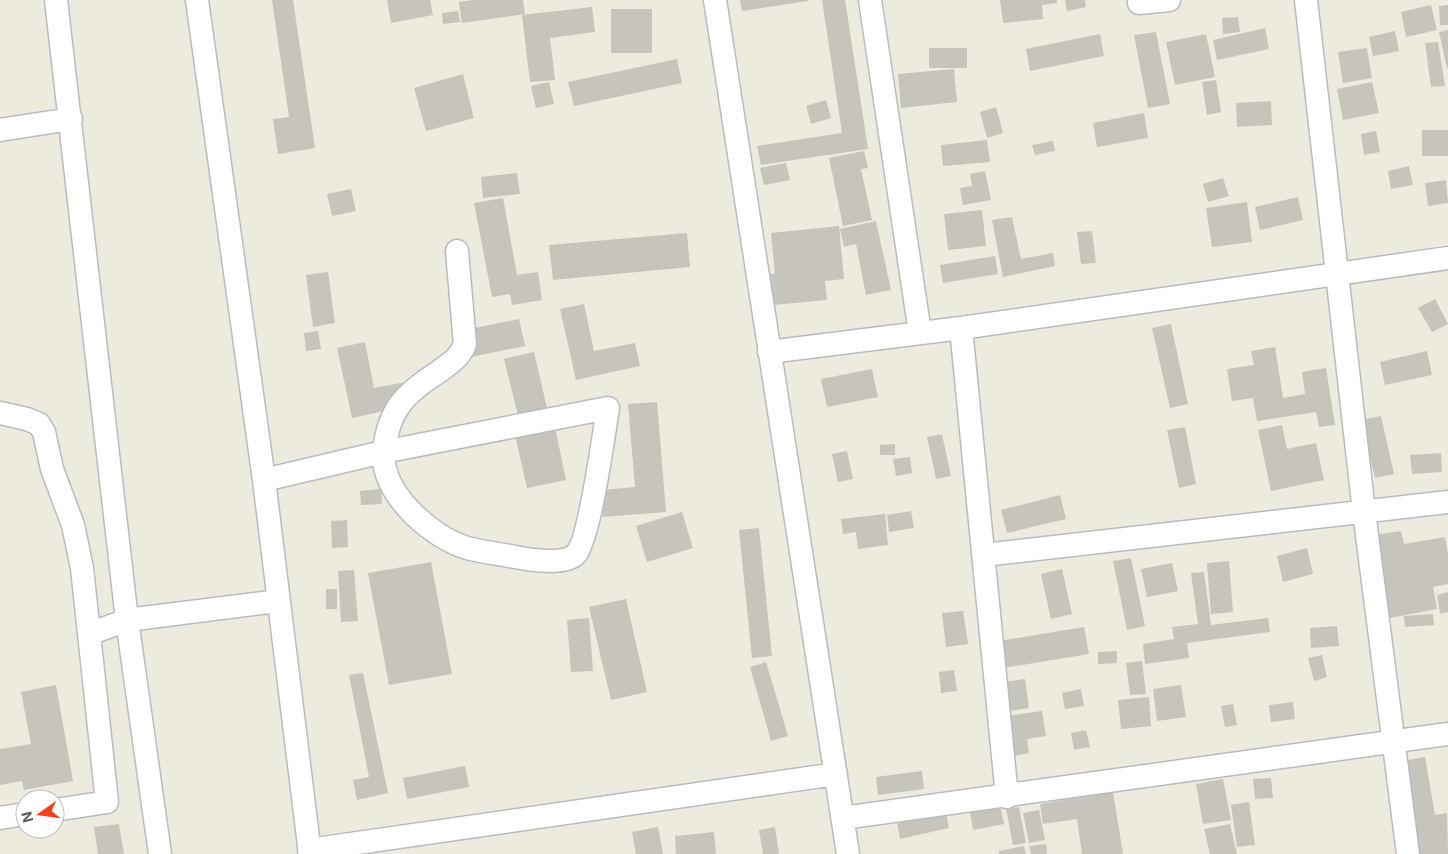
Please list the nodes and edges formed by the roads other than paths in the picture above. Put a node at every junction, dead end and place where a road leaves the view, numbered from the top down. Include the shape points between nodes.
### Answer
1 (56, 0) edge
2 (197, 0) edge
3 (715, 0) edge
4 (870, 0) edge
5 (1169, 0) edge
6 (1306, 0) edge
7 (1138, 3) dead end
8 (71, 120) junction
9 (0, 130) edge
10 (457, 251) dead end
11 (1448, 258) edge
12 (1337, 273) junction
13 (960, 328) junction
14 (920, 332) junction
15 (769, 352) junction
16 (0, 413) edge
17 (384, 452) junction
18 (264, 480) junction
19 (1448, 502) edge
20 (1364, 512) junction
21 (984, 554) junction
22 (278, 601) junction
23 (127, 620) junction
24 (89, 634) junction
25 (1448, 734) edge
26 (1394, 740) junction
27 (836, 774) junction
28 (1007, 797) junction
29 (65, 808) edge
30 (15, 816) edge
31 (0, 818) edge
32 (843, 818) junction
33 (309, 852) edge
34 (160, 854) edge
35 (848, 854) edge
36 (1408, 854) edge

1 - 8 street
2 - 18 street
3 - 15 street
4 - 14 street
5 - 7 street
6 - 12 street
8 - 9 street
8 - 23 street
10 - 17 street via 465,334 462,353 400,403 390,419
11 - 12 street
12 - 13 street
12 - 20 street
13 - 14 street
13 - 21 street
14 - 15 street
15 - 27 street
16 - 24 street via 39,424 44,432 52,469 73,525 82,568
17 - 17 street via 386,471 394,492 429,527 466,547 530,560 564,559 574,556 580,547 589,516 608,408
17 - 18 street
18 - 22 street
19 - 20 street
20 - 21 street
20 - 26 street
21 - 28 street
22 - 23 street
22 - 33 street
23 - 24 street
23 - 34 street
24 - 29 street via 107,802
25 - 26 street
26 - 28 street
26 - 36 street
27 - 32 street
27 - 33 street
28 - 32 street
30 - 31 street
32 - 35 street

